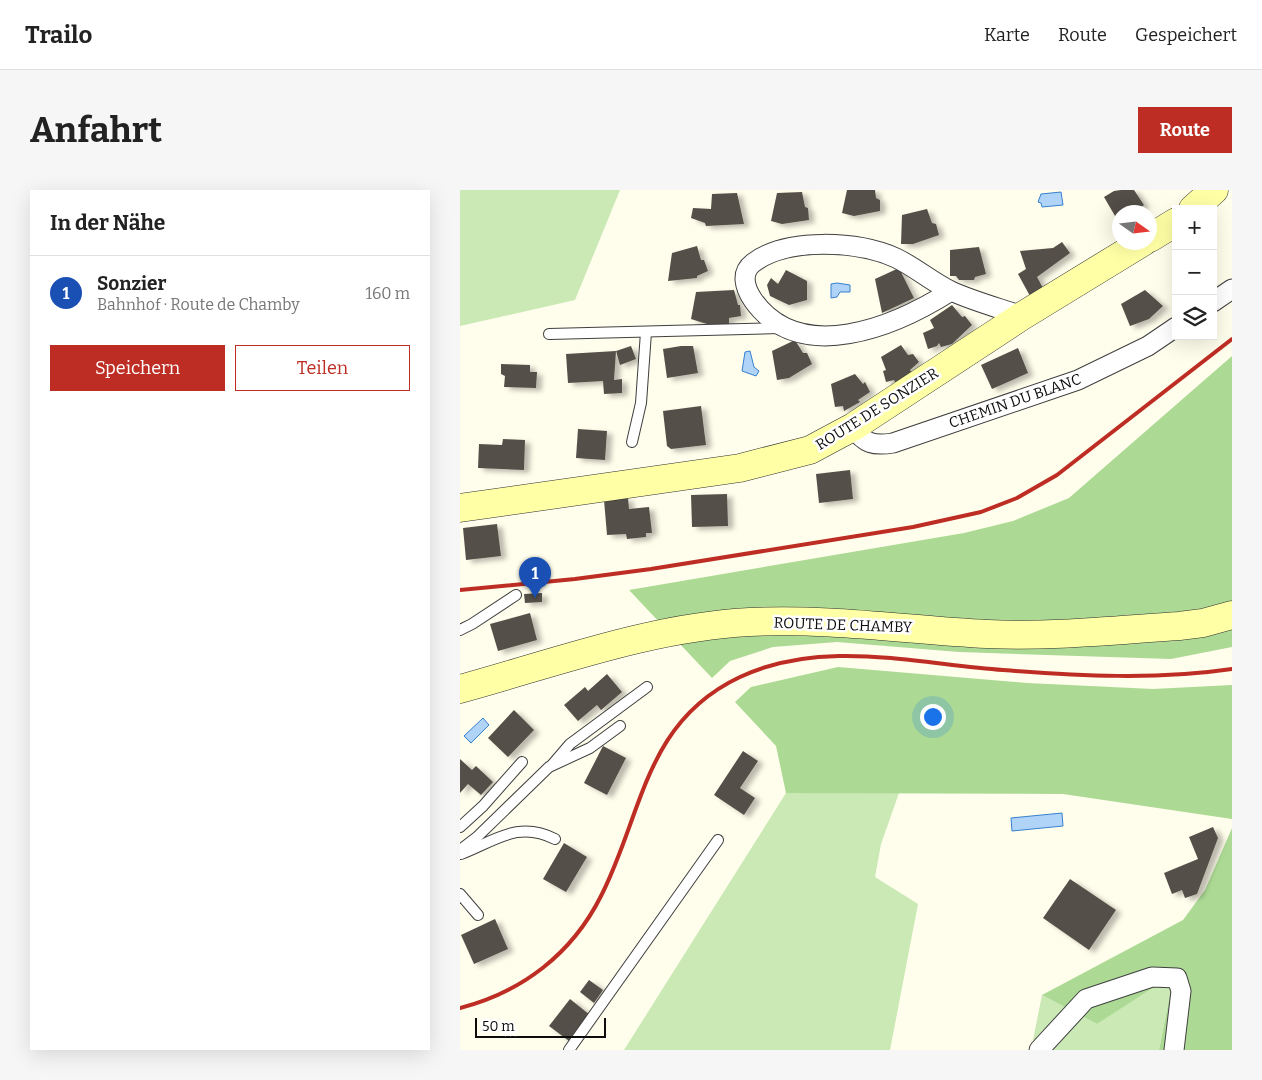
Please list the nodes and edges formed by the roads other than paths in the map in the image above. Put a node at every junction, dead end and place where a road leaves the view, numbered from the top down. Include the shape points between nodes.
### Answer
1 (1214, 190) edge
2 (1197, 205) edge
3 (1172, 224) edge
4 (1157, 234) edge
5 (1130, 250) edge
6 (1232, 289) edge
7 (951, 291) junction
8 (1217, 299) edge
9 (1022, 316) junction
10 (781, 328) junction
11 (1172, 330) edge
12 (646, 332) junction
13 (549, 334) dead end
14 (853, 427) junction
15 (632, 442) dead end
16 (460, 508) edge
17 (516, 595) dead end
18 (1232, 615) edge
19 (460, 630) edge
20 (647, 687) dead end
21 (460, 689) edge
22 (620, 726) dead end
23 (522, 762) dead end
24 (549, 768) junction
25 (460, 827) edge
26 (555, 839) dead end
27 (718, 840) dead end
28 (460, 850) edge
29 (460, 855) edge
30 (460, 894) edge
31 (478, 915) dead end
32 (569, 1050) edge
33 (1038, 1050) edge
34 (1174, 1050) edge

1 - 2 street
3 - 4 street
5 - 9 street, ROUTE DE SONZIER
6 - 8 street
7 - 9 street
7 - 10 street via 927,306 880,326 843,335 810,335
7 - 10 street via 896,258 858,247 816,244 774,252 747,269 746,286 758,306
9 - 14 street, ROUTE DE SONZIER
10 - 12 lane
11 - 14 street, CHEMIN DU BLANC via 1148,346 1078,380 893,443 874,446 863,440
12 - 13 lane
12 - 15 lane via 641,404
14 - 16 street, ROUTE DE SONZIER via 810,450 765,463
17 - 19 lane
18 - 21 street, ROUTE DE CHAMBY via 1187,625 1034,635 848,622 750,622 653,635
20 - 24 lane via 570,744
22 - 24 lane via 590,748
23 - 25 lane
24 - 28 lane
26 - 29 lane via 526,830 503,834
27 - 32 lane
30 - 31 lane
33 - 34 street via 1086,999 1152,977 1177,978 1181,991

